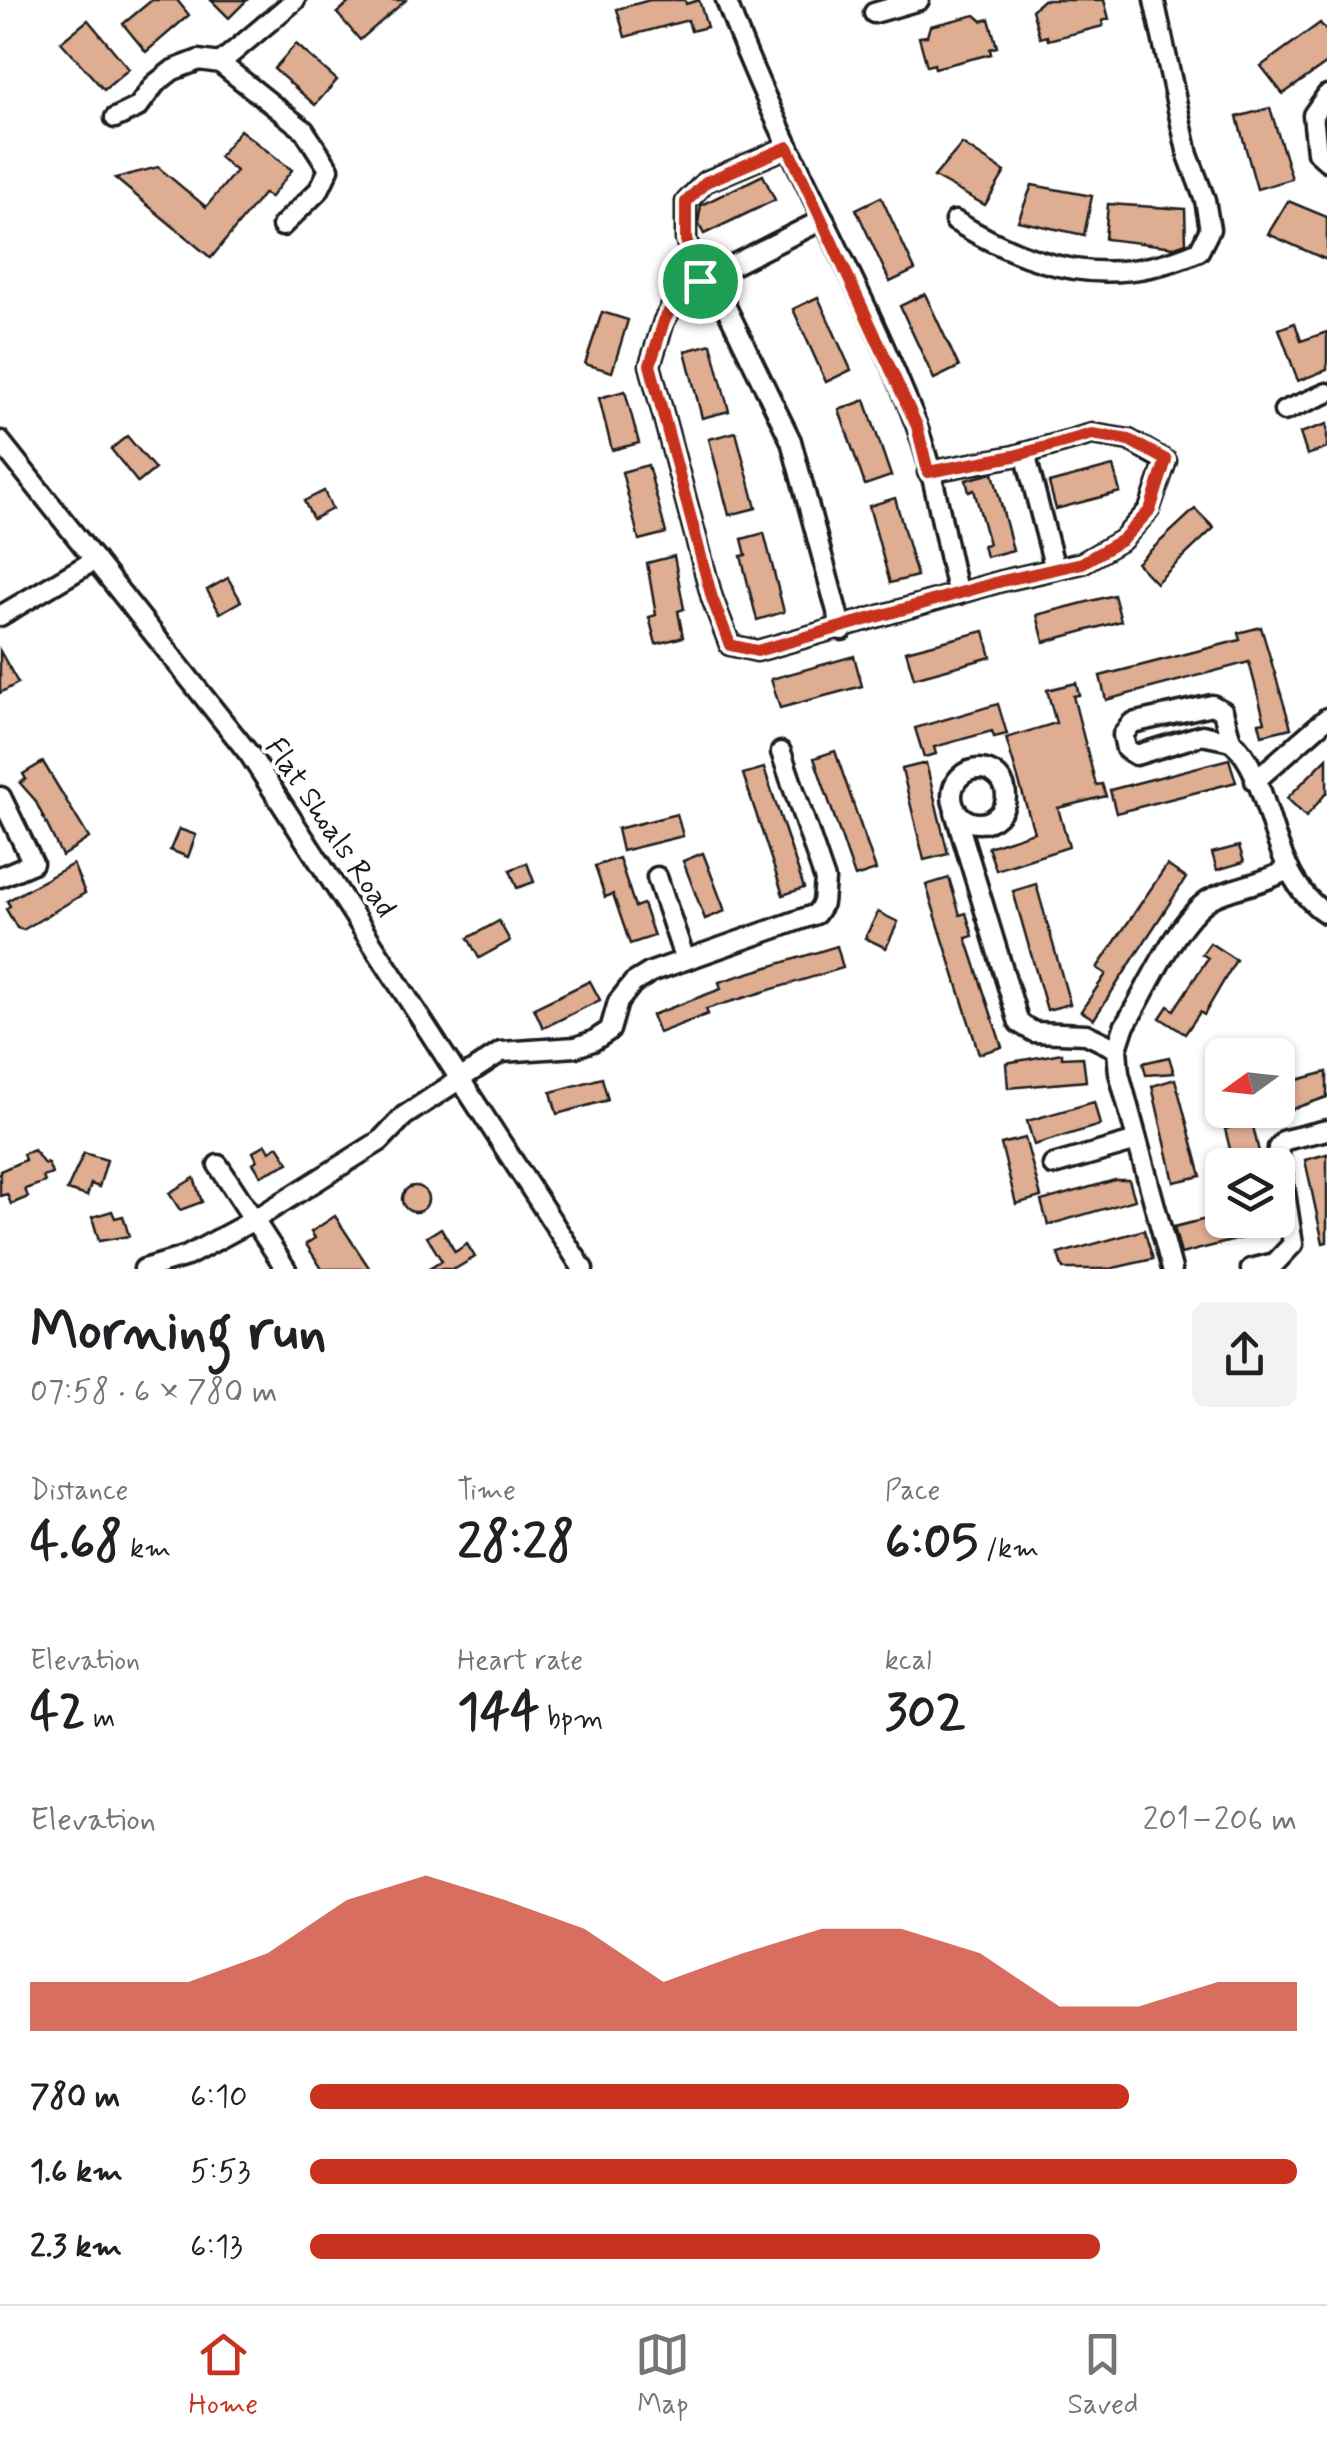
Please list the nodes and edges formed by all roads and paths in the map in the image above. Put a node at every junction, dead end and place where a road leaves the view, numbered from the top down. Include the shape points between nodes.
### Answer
1 (295, 0) edge
2 (726, 0) edge
3 (920, 0) edge
4 (1154, 0) edge
5 (874, 14) dead end
6 (220, 63) junction
7 (1327, 95) edge
8 (115, 118) dead end
9 (788, 147) junction
10 (1327, 161) edge
11 (824, 219) junction
12 (955, 221) dead end
13 (282, 226) dead end
14 (705, 278) junction
15 (1327, 394) edge
16 (1284, 411) dead end
17 (0, 441) edge
18 (1026, 453) junction
19 (928, 472) junction
20 (95, 560) junction
21 (1055, 569) junction
22 (958, 594) junction
23 (0, 618) edge
24 (842, 630) junction
25 (1327, 718) edge
26 (1231, 741) junction
27 (781, 752) dead end
28 (1255, 781) junction
29 (2, 798) edge
30 (955, 812) dead end
31 (1289, 869) junction
32 (0, 876) edge
33 (656, 877) dead end
34 (1327, 914) edge
35 (685, 960) junction
36 (1117, 1049) junction
37 (460, 1078) junction
38 (1327, 1130) edge
39 (1137, 1141) junction
40 (1053, 1164) dead end
41 (218, 1165) dead end
42 (254, 1220) junction
43 (144, 1269) edge
44 (286, 1269) edge
45 (583, 1269) edge
46 (1172, 1269) edge
47 (1251, 1269) edge

1 - 6 street
2 - 9 street
3 - 5 street
4 - 12 street via 1188,155 1205,200 1210,229 1199,251 1160,269 1061,269 996,246
6 - 8 street via 199,60 173,70 138,106
6 - 13 street via 304,130 328,169 318,190
7 - 10 street via 1313,116 1317,152
9 - 11 street
9 - 14 street via 706,182 686,202 686,240
11 - 14 street
11 - 19 street via 917,426
14 - 24 street via 791,441
14 - 24 street via 681,290 650,365 730,645 757,651
15 - 16 street
17 - 20 street, Flat Shoals Road
18 - 19 street
18 - 21 street
18 - 21 street via 1109,433 1166,460 1150,510 1122,540 1082,563
19 - 22 street
20 - 23 street
20 - 37 street, Flat Shoals Road via 250,755
21 - 22 street
22 - 24 street
25 - 28 street
26 - 26 street via 1202,735 1136,755 1126,749 1124,735 1132,724 1212,705 1223,711
26 - 28 street
27 - 35 street via 825,880 823,903 804,922
28 - 31 street
29 - 32 street via 33,863
30 - 36 street via 1018,1023 1034,1032 1086,1034
31 - 34 street via 1300,890
31 - 36 street via 1194,910
33 - 35 street
35 - 37 street via 633,984 618,1002 610,1030 594,1041 501,1052
36 - 39 street
37 - 42 street via 380,1141
37 - 45 street, Flat Shoals Road
38 - 47 street via 1285,1140 1278,1148 1292,1244 1275,1263
39 - 40 street
39 - 46 street
41 - 42 street
42 - 43 street via 187,1256
42 - 44 street

